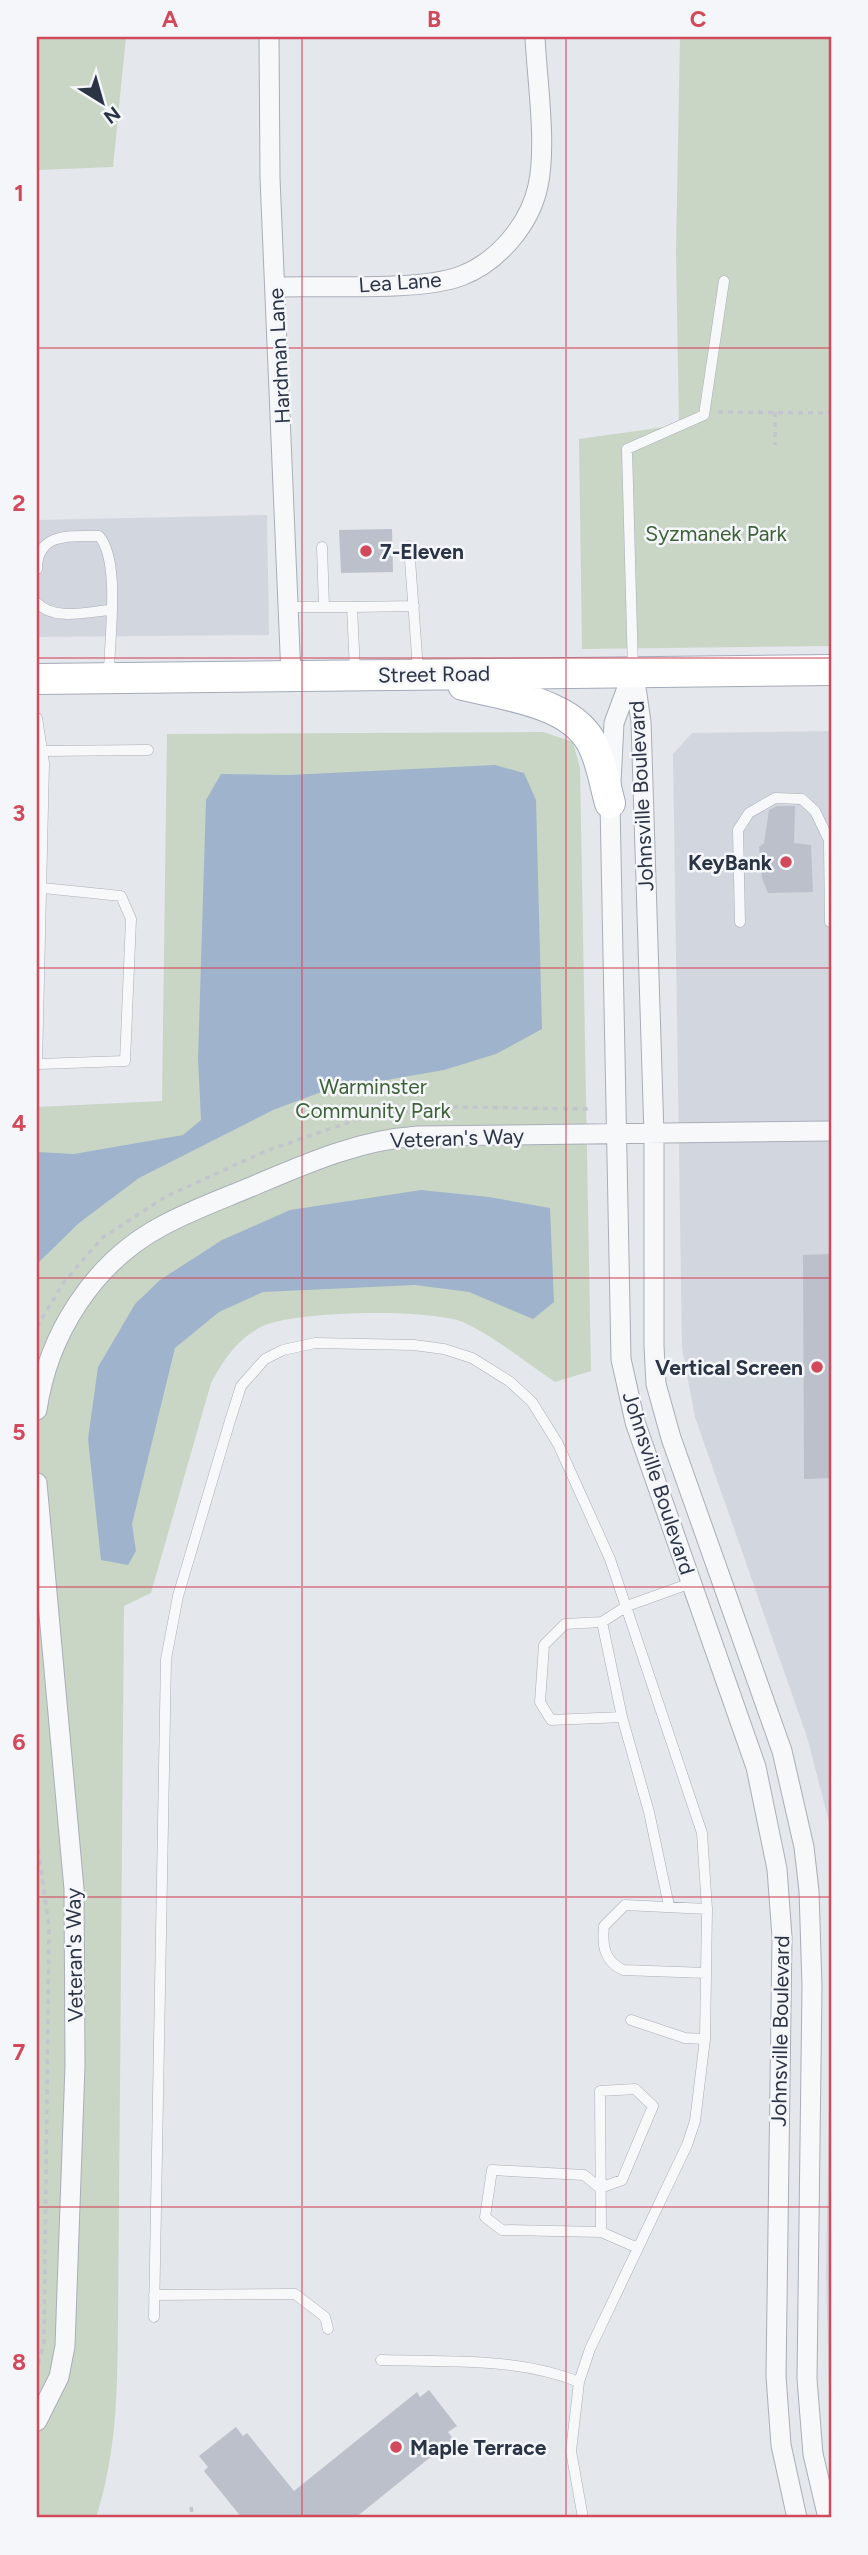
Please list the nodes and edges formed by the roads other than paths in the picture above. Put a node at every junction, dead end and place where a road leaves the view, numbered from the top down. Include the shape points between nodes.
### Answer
1 (269, 37) edge
2 (535, 37) edge
3 (724, 281) dead end
4 (275, 287) junction
5 (409, 545) dead end
6 (322, 547) dead end
7 (37, 569) edge
8 (37, 603) edge
9 (414, 606) junction
10 (288, 607) junction
11 (324, 607) junction
12 (352, 607) junction
13 (110, 610) junction
14 (831, 670) edge
15 (633, 672) junction
16 (419, 674) junction
17 (355, 675) junction
18 (291, 676) junction
19 (109, 678) junction
20 (37, 679) edge
21 (37, 718) edge
22 (40, 746) edge
23 (148, 750) dead end
24 (610, 803) junction
25 (43, 888) junction
26 (740, 922) dead end
27 (830, 922) edge
28 (38, 1064) edge
29 (831, 1131) edge
30 (618, 1135) junction
31 (654, 1135) junction
32 (37, 1410) edge
33 (37, 1483) edge
34 (691, 1583) junction
35 (627, 1606) junction
36 (602, 1622) junction
37 (622, 1717) junction
38 (669, 1906) junction
39 (707, 1909) junction
40 (706, 1973) junction
41 (631, 2020) dead end
42 (705, 2039) junction
43 (600, 2188) junction
44 (601, 2232) junction
45 (638, 2248) junction
46 (155, 2295) junction
47 (154, 2317) dead end
48 (328, 2329) dead end
49 (381, 2360) dead end
50 (579, 2382) junction
51 (37, 2421) edge
52 (583, 2518) edge
53 (797, 2518) edge
54 (828, 2518) edge

1 - 4 street, Hardman Lane
2 - 4 street, Lea Lane via 538,186 532,207 508,243 478,268 443,281
3 - 15 lane via 704,413 627,449
4 - 10 street, Hardman Lane
5 - 9 lane
6 - 11 lane
7 - 13 lane via 43,545 57,536 99,536 111,563
8 - 13 lane via 44,611 60,614
9 - 12 lane
9 - 16 lane
10 - 11 lane
10 - 18 street, Hardman Lane
11 - 12 lane
12 - 17 lane
13 - 19 lane
14 - 15 main road, Street Road
15 - 16 main road, Street Road
15 - 24 street, Johnsville Boulevard via 614,723
15 - 31 street, Johnsville Boulevard via 641,722
16 - 17 main road, Street Road
16 - 24 main road via 550,706 570,718 595,747
17 - 18 main road, Street Road
18 - 19 main road, Street Road
19 - 20 main road, Street Road
21 - 22 lane
22 - 23 lane
22 - 25 lane
24 - 30 street, Johnsville Boulevard
25 - 28 lane
25 - 28 lane via 121,896 131,919 125,1061
26 - 27 lane via 738,830 749,813 775,798 802,799 815,811 829,840
29 - 31 street, Veteran's Way
30 - 31 street, Veteran's Way
30 - 32 street, Veteran's Way via 393,1138 320,1158 162,1226 110,1263 78,1301 49,1362
30 - 34 street, Johnsville Boulevard via 621,1359 635,1422
31 - 54 street, Johnsville Boulevard via 656,1384 782,1751 799,1815 809,1891 807,2379 813,2454
33 - 51 street, Veteran's Way via 74,1889 75,2066 65,2346 59,2377
34 - 35 lane
34 - 53 street, Johnsville Boulevard via 756,1767 777,1869 782,1937 776,2376 781,2445
35 - 36 lane
35 - 39 lane via 702,1833
35 - 46 lane via 549,1427 532,1402 491,1368 444,1349 315,1343 283,1350 253,1369 241,1386 178,1596 166,1659
36 - 37 lane
36 - 37 lane via 565,1624 544,1644 540,1702 551,1720
37 - 38 lane
38 - 39 lane
38 - 40 lane via 634,1903 615,1912 604,1926 606,1955 623,1970
39 - 40 lane
40 - 42 lane
41 - 42 lane via 685,2038
42 - 45 lane via 691,2133
43 - 43 lane via 622,2180 653,2106 635,2089 600,2091
43 - 44 lane
43 - 44 lane via 584,2175 492,2170 485,2217 502,2230
44 - 45 lane
45 - 50 lane
46 - 47 lane
46 - 48 lane via 295,2294 325,2317
49 - 50 lane via 495,2363 548,2370
50 - 52 lane via 571,2451

